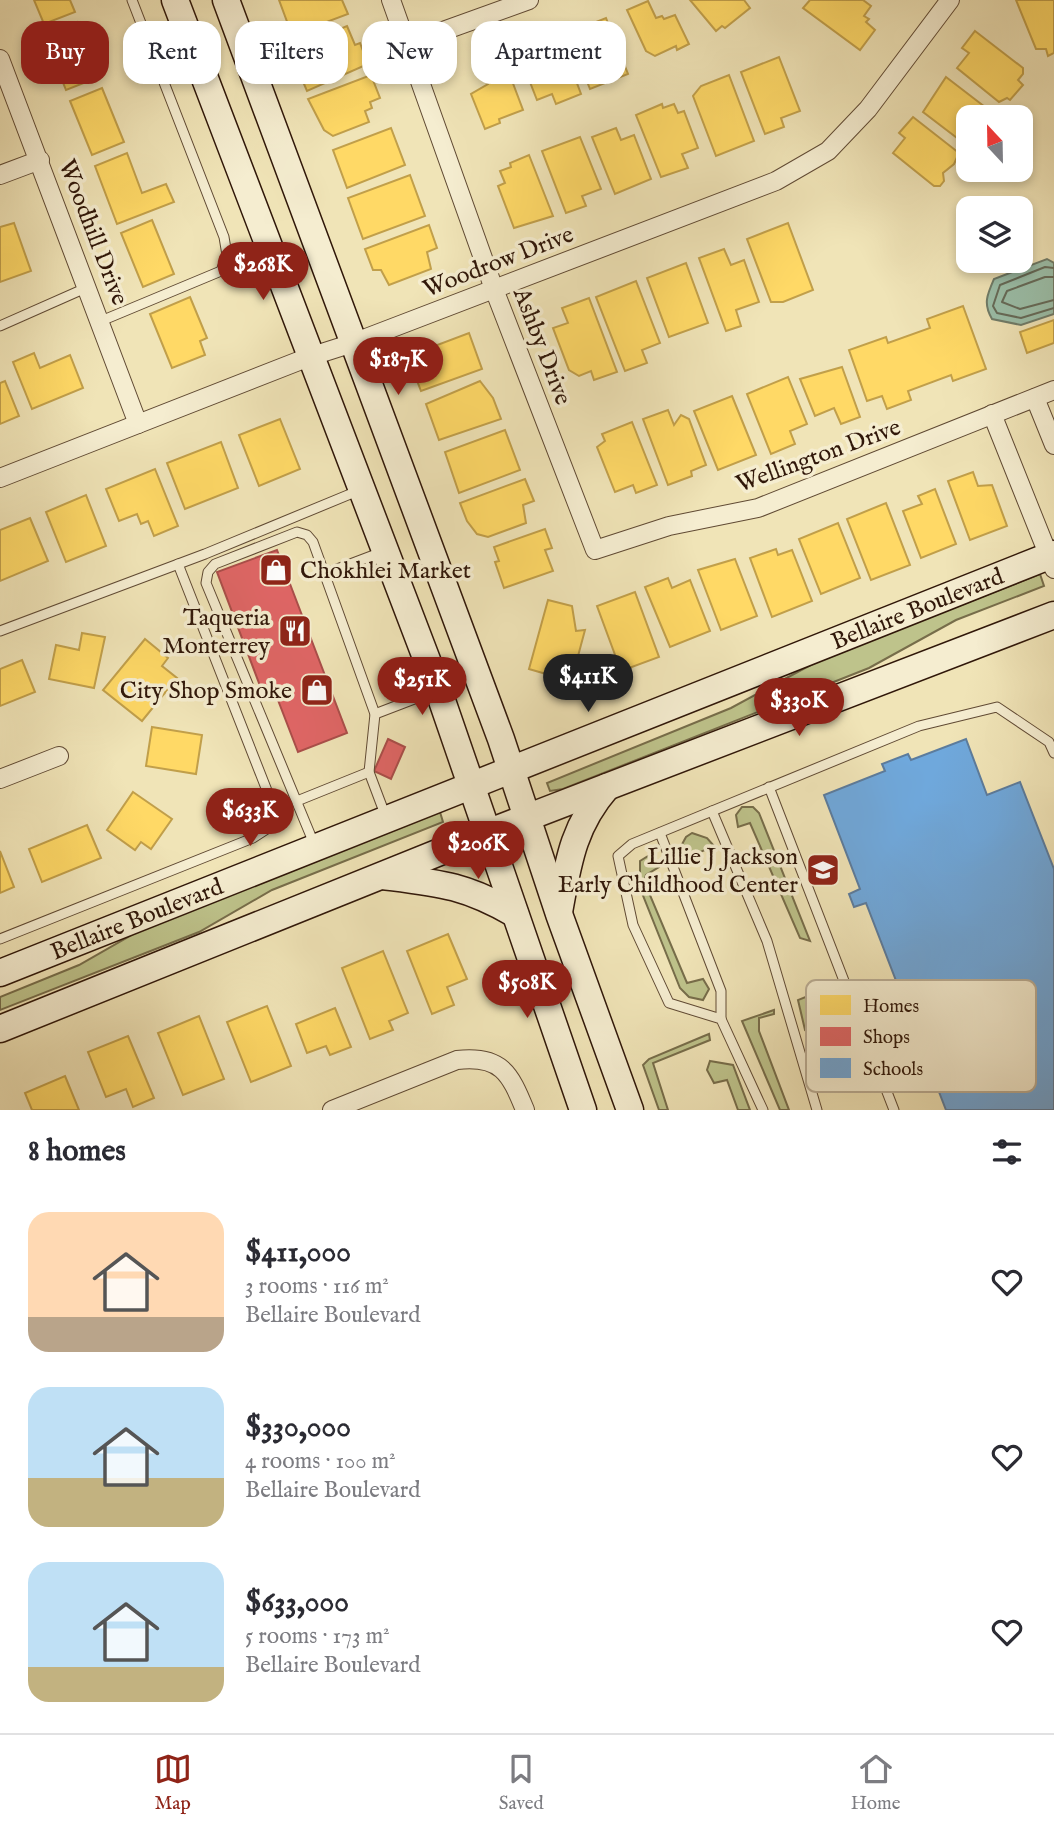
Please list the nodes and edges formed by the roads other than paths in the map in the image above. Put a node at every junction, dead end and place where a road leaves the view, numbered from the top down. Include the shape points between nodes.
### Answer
1 (132, 0) edge
2 (175, 0) edge
3 (226, 0) edge
4 (391, 0) edge
5 (528, 0) edge
6 (950, 0) edge
7 (399, 21) edge
8 (457, 26) edge
9 (0, 59) edge
10 (421, 84) edge
11 (40, 160) junction
12 (0, 175) edge
13 (88, 286) junction
14 (495, 289) junction
15 (101, 321) junction
16 (0, 326) edge
17 (353, 343) junction
18 (309, 357) junction
19 (1054, 390) edge
20 (1035, 398) junction
21 (992, 414) junction
22 (138, 424) junction
23 (1054, 445) edge
24 (0, 478) edge
25 (360, 490) junction
26 (594, 550) joint
27 (384, 551) junction
28 (1052, 560) edge
29 (178, 564) junction
30 (324, 574) junction
31 (1054, 615) edge
32 (0, 631) edge
33 (438, 690) junction
34 (375, 715) junction
35 (1054, 753) edge
36 (59, 756) dead end
37 (510, 771) junction
38 (369, 772) junction
39 (0, 779) edge
40 (471, 786) junction
41 (608, 786) junction
42 (769, 787) junction
43 (297, 801) junction
44 (712, 811) junction
45 (526, 818) junction
46 (387, 820) junction
47 (487, 833) junction
48 (660, 833) junction
49 (316, 848) junction
50 (381, 876) junction
51 (515, 914) junction
52 (559, 914) junction
53 (0, 939) edge
54 (0, 973) edge
55 (844, 980) edge
56 (721, 1019) junction
57 (0, 1029) edge
58 (806, 1073) edge
59 (812, 1092) edge
60 (887, 1092) edge
61 (332, 1110) edge
62 (525, 1110) edge
63 (583, 1110) edge
64 (631, 1110) edge
65 (763, 1110) edge
66 (817, 1110) edge
67 (894, 1110) edge

1 - 15 lane via 228,255 220,271
2 - 18 main road
3 - 17 main road
4 - 7 street, Ashby Drive
5 - 8 street
6 - 14 street, Woodrow Drive via 868,109 828,151 776,181
9 - 11 street, Woodhill Drive
10 - 14 street, Ashby Drive
11 - 12 street
11 - 13 street, Woodhill Drive
13 - 15 street, Woodhill Drive
13 - 16 lane
14 - 17 street, Woodrow Drive
14 - 26 street, Ashby Drive
15 - 22 street, Woodhill Drive
17 - 18 street, Woodrow Drive
17 - 37 main road
18 - 22 street, Woodrow Drive
18 - 25 main road
19 - 20 street, Wellington Drive
20 - 21 street, Wellington Drive
20 - 23 street
21 - 26 street, Wellington Drive via 758,508 669,526
21 - 28 street
22 - 24 street, Woodrow Drive
25 - 27 main road
25 - 29 lane
27 - 30 lane
27 - 33 main road
28 - 37 main road, Bellaire Boulevard
29 - 32 lane
29 - 53 lane via 275,811 270,827 253,838
30 - 34 lane
30 - 43 lane via 313,542 297,532 215,564 206,583
31 - 41 main road, Bellaire Boulevard
33 - 34 lane
33 - 40 main road
34 - 38 lane
35 - 42 lane via 1049,742 998,707 919,726
36 - 39 street
37 - 40 main road, Bellaire Boulevard
37 - 45 main road
38 - 43 lane
38 - 46 lane
40 - 46 main road, Bellaire Boulevard
40 - 47 main road
41 - 45 main road, Bellaire Boulevard
41 - 52 main road via 589,807 570,848
42 - 44 lane
42 - 55 lane
43 - 49 lane
44 - 48 lane
44 - 58 lane via 767,941
45 - 47 main road, Bellaire Boulevard
45 - 52 main road
46 - 49 main road, Bellaire Boulevard
47 - 50 main road, Bellaire Boulevard
47 - 51 main road
48 - 56 lane via 721,991
48 - 56 lane via 632,844 618,856 634,925 668,1003
49 - 54 main road, Bellaire Boulevard
50 - 51 main road via 478,893
50 - 57 main road, Bellaire Boulevard
51 - 63 main road
52 - 64 main road
56 - 65 lane
59 - 66 lane
60 - 67 lane
61 - 62 street via 457,1060 475,1058 493,1061 511,1079

